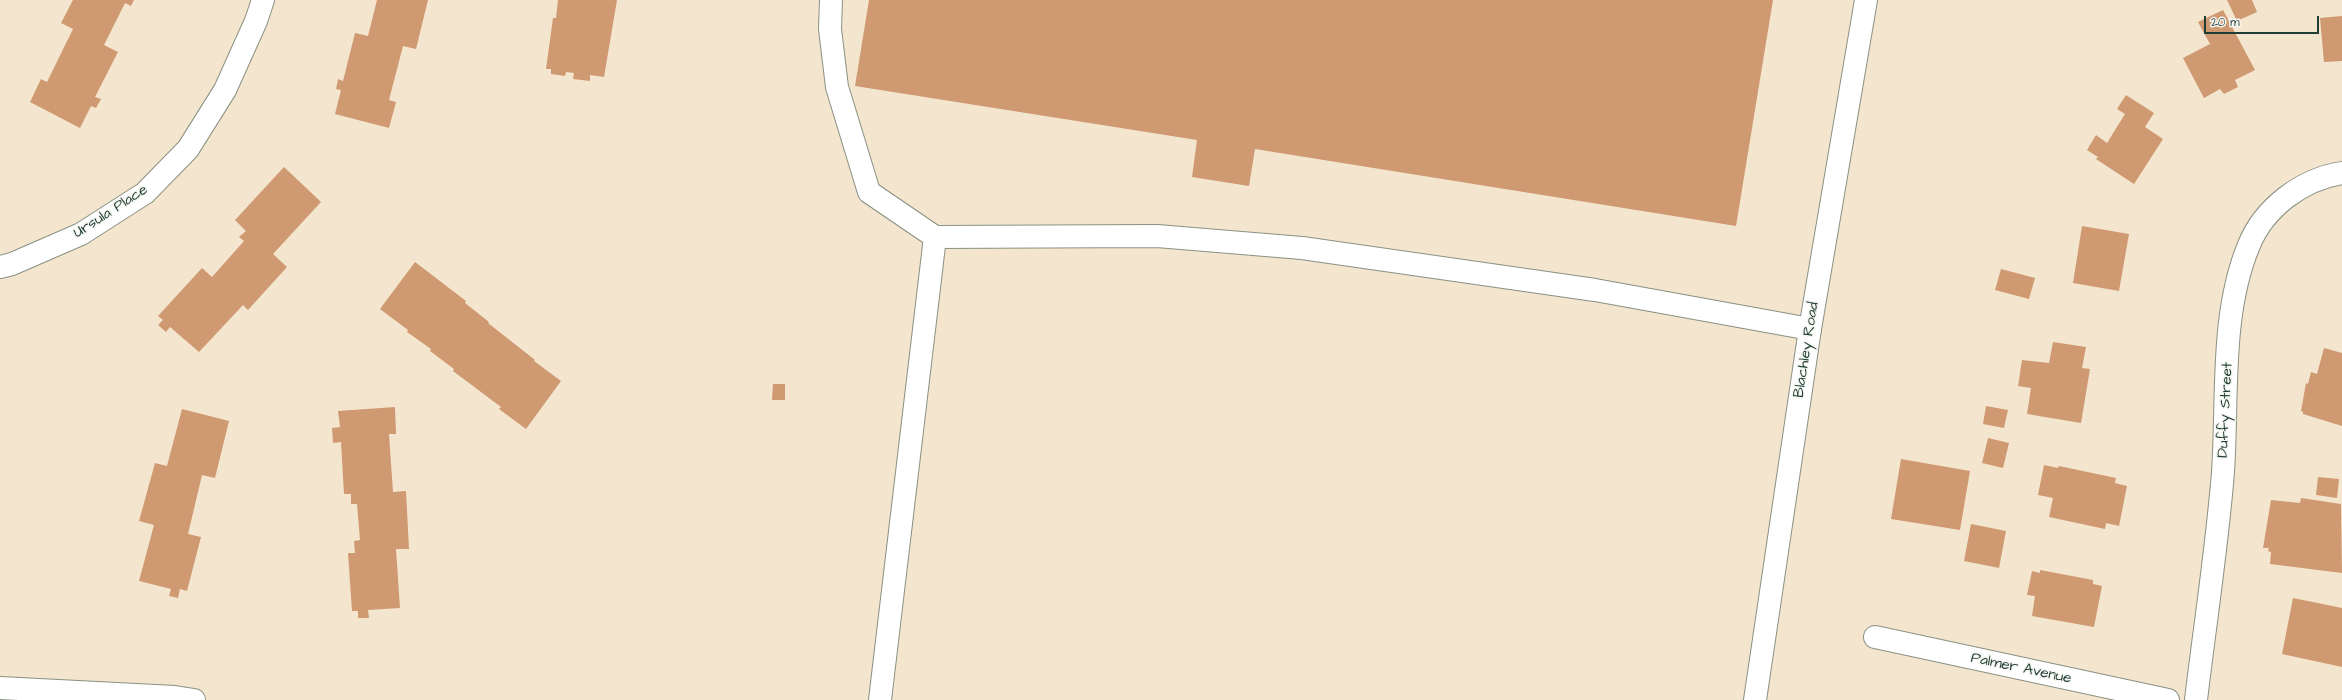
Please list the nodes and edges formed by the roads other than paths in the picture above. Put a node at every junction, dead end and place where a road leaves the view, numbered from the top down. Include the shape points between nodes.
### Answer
1 (263, 0) edge
2 (831, 0) edge
3 (1866, 0) edge
4 (2342, 173) edge
5 (935, 237) junction
6 (0, 267) edge
7 (1810, 329) junction
8 (1875, 637) dead end
9 (0, 688) edge
10 (181, 699) edge
11 (880, 700) edge
12 (1755, 700) edge
13 (2168, 700) edge
14 (2196, 700) edge

1 - 6 street, Ursula Place via 225,90 188,149 150,188 82,234
2 - 5 street via 830,29 837,86 869,192
3 - 7 street, Blachley Road
4 - 14 street, Duffy Street via 2303,186 2269,211 2249,244 2235,286 2229,342 2223,473
5 - 7 street via 1157,236 1302,248 1595,290
5 - 11 street
7 - 12 street, Blachley Road
8 - 13 street, Palmer Avenue
9 - 10 street

